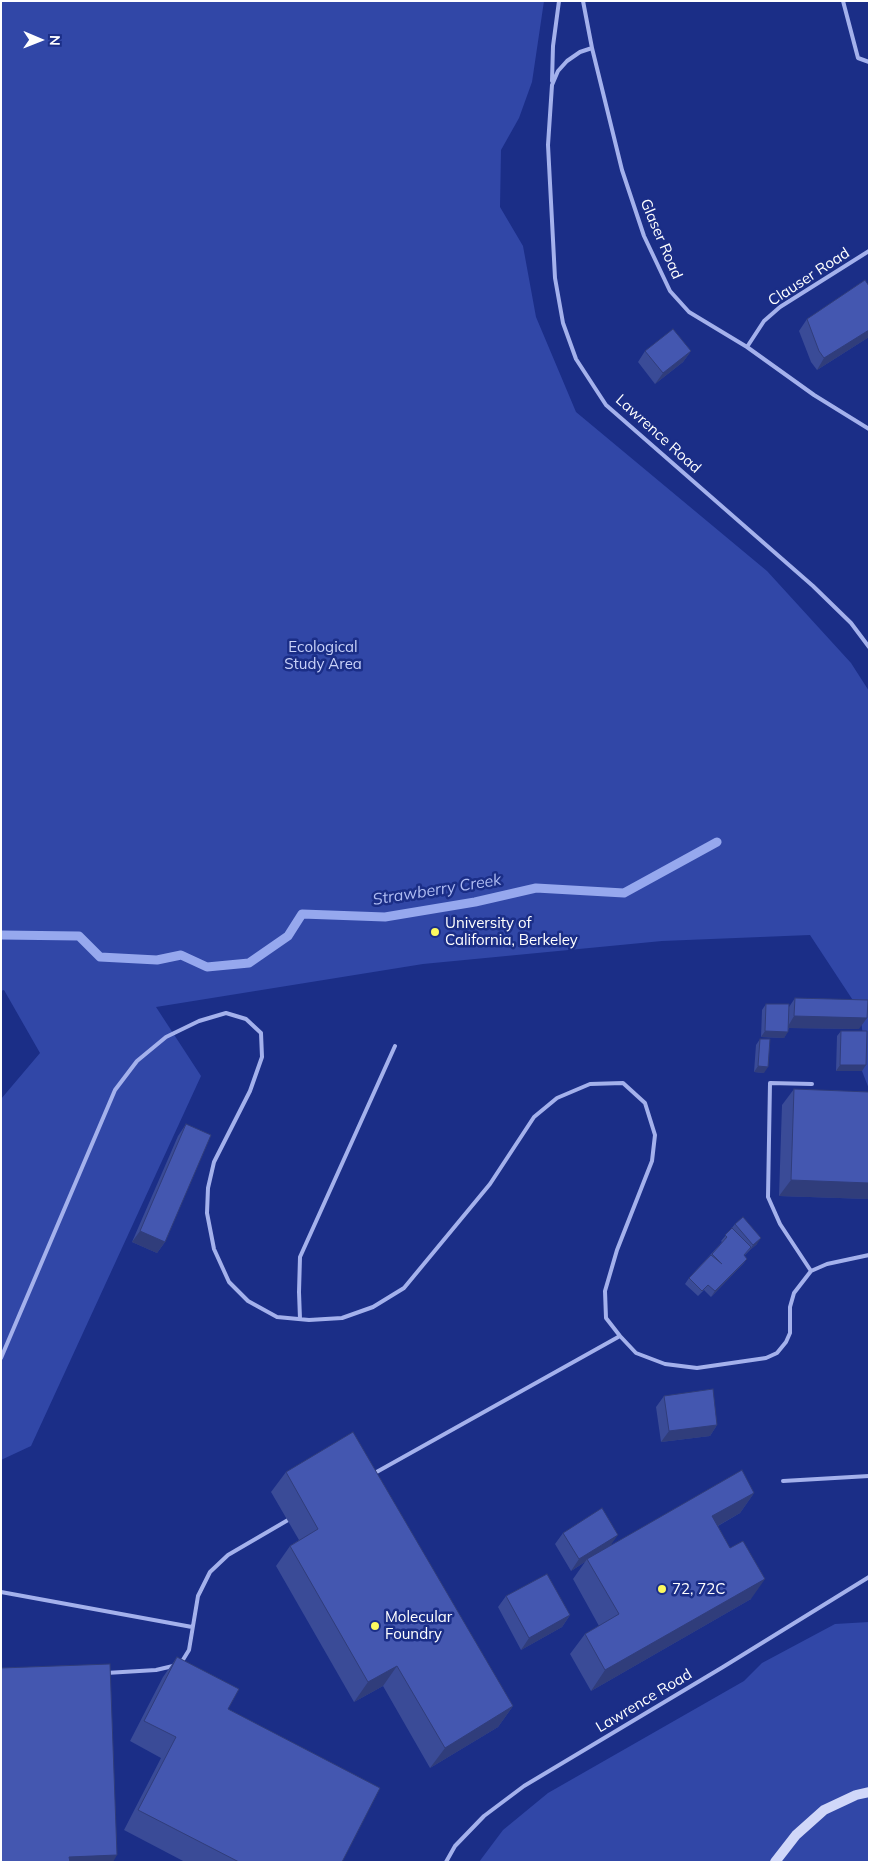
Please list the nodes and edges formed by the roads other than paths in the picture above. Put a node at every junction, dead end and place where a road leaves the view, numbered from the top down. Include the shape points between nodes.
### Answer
1 (559, 1) edge
2 (584, 1) edge
3 (843, 1) edge
4 (592, 48) junction
5 (869, 62) edge
6 (552, 85) junction
7 (869, 251) edge
8 (747, 347) junction
9 (869, 429) edge
10 (869, 647) edge
11 (394, 1046) dead end
12 (812, 1084) dead end
13 (869, 1255) edge
14 (811, 1271) junction
15 (300, 1319) junction
16 (620, 1336) junction
17 (1, 1358) edge
18 (869, 1476) edge
19 (366, 1478) edge
20 (783, 1481) dead end
21 (288, 1520) dead end
22 (869, 1577) edge
23 (1, 1592) edge
24 (192, 1627) junction
25 (98, 1673) edge
26 (869, 1792) edge
27 (446, 1862) edge
28 (776, 1862) edge

1 - 6 lane, Lawrence Road
2 - 4 lane
3 - 5 lane via 858,58
4 - 6 lane, Lawrence Road via 566,61
4 - 8 lane, Glaser Road via 622,170 644,236 670,291 689,312
6 - 10 lane, Lawrence Road via 548,145 555,278 564,323 576,359 606,405 813,586 851,623
7 - 8 lane, Clauser Road via 780,307 764,321
8 - 9 lane, Glaser Road via 814,396
11 - 15 lane via 300,1257
12 - 14 lane via 770,1083 768,1197 780,1224
13 - 14 lane
14 - 16 lane via 794,1293 786,1342 777,1353 766,1358 697,1368 666,1364 636,1353
15 - 16 lane via 342,1318 373,1307 404,1288 490,1184 534,1117 557,1098 590,1084 623,1083 645,1103 655,1135 652,1161 617,1250 605,1291 606,1318
15 - 17 lane via 277,1317 248,1301 229,1282 214,1249 208,1213 208,1188 214,1162 250,1091 262,1057 261,1033 246,1019 226,1013 199,1021 166,1037 137,1061 115,1090
16 - 19 lane
18 - 20 lane
21 - 24 lane via 234,1551 210,1572 198,1596
22 - 27 lane, Lawrence Road via 524,1786 484,1816 455,1846
23 - 24 lane
24 - 25 lane via 189,1650 180,1665 156,1670
26 - 28 street via 824,1810 796,1835

